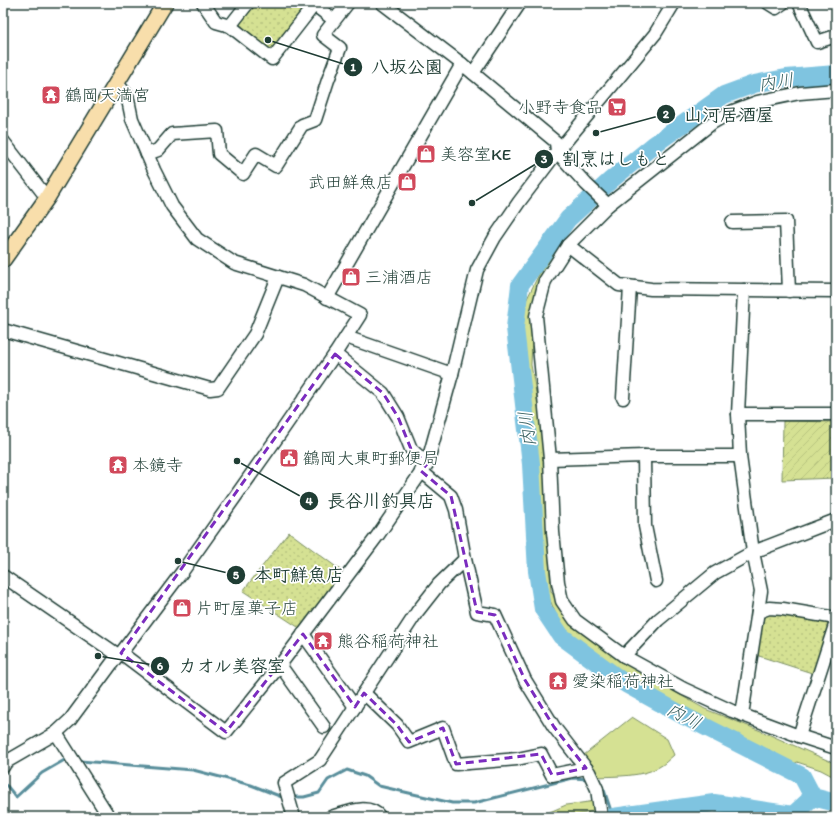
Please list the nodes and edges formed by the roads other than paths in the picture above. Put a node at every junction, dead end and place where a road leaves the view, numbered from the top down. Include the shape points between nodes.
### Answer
1 (165, 3) edge
2 (203, 3) edge
3 (248, 3) edge
4 (348, 3) edge
5 (382, 3) edge
6 (520, 3) edge
7 (674, 3) edge
8 (768, 3) edge
9 (783, 3) edge
10 (799, 3) edge
11 (313, 4) edge
12 (334, 20) junction
13 (230, 26) junction
14 (836, 36) edge
15 (462, 64) junction
16 (473, 73) junction
17 (117, 83) junction
18 (836, 90) edge
19 (3, 141) edge
20 (557, 152) junction
21 (147, 154) junction
22 (46, 198) junction
23 (608, 205) junction
24 (732, 222) dead end
25 (568, 245) junction
26 (3, 260) edge
27 (278, 277) junction
28 (630, 287) junction
29 (744, 290) junction
30 (789, 291) junction
31 (836, 291) edge
32 (327, 298) junction
33 (3, 330) edge
34 (346, 337) junction
35 (335, 354) junction
36 (452, 374) junction
37 (623, 398) dead end
38 (738, 414) junction
39 (836, 414) edge
40 (644, 456) junction
41 (740, 456) junction
42 (550, 459) junction
43 (424, 467) junction
44 (836, 520) edge
45 (752, 552) junction
46 (464, 559) junction
47 (3, 576) edge
48 (656, 581) dead end
49 (758, 612) junction
50 (836, 618) edge
51 (836, 622) edge
52 (303, 634) junction
53 (119, 654) junction
54 (624, 656) junction
55 (280, 665) junction
56 (364, 693) junction
57 (355, 707) junction
58 (742, 715) junction
59 (324, 726) dead end
60 (56, 733) junction
61 (799, 736) junction
62 (836, 748) edge
63 (3, 767) edge
64 (586, 768) junction
65 (360, 813) edge
66 (109, 817) edge
67 (294, 817) edge
68 (330, 817) edge
69 (380, 817) edge
70 (601, 817) edge

1 - 17 main road
2 - 13 street via 216,22
3 - 13 street
4 - 12 street
5 - 15 street
6 - 16 street
7 - 20 street via 654,34
8 - 9 street via 776,8
10 - 14 street via 817,42
11 - 12 street
11 - 13 street via 272,59
12 - 21 street via 323,35 340,48 315,120 302,125 276,166 256,154 243,174 219,154 217,131 172,134 158,150
15 - 16 street
15 - 32 street
16 - 20 street via 556,142
17 - 21 street via 127,95 132,119
17 - 22 main road
18 - 23 street via 800,92 757,102 733,111 712,123
19 - 22 street
20 - 23 street
20 - 36 street via 518,202 477,270
21 - 27 street via 172,206 197,239 234,263
22 - 26 main road
23 - 25 street
24 - 30 street via 786,221
25 - 28 street via 619,285
25 - 42 street via 545,281 536,316
27 - 32 street via 304,285
27 - 33 street via 255,334 218,388 210,389
28 - 29 street
28 - 37 street
29 - 30 street
29 - 38 street
30 - 31 street
32 - 34 street via 360,315
34 - 35 street
34 - 36 street
35 - 43 street via 383,393 398,416 411,449
35 - 53 street via 182,572
36 - 43 street
38 - 39 street
38 - 41 street
40 - 41 street
40 - 42 street
40 - 48 street via 644,526
41 - 45 street
42 - 54 street via 553,532 562,601 575,620
43 - 46 street via 451,496 456,510
43 - 52 street via 378,535
44 - 45 street
45 - 49 street via 761,591
45 - 54 street via 715,573 658,620
46 - 56 street via 417,612
46 - 64 street via 477,612 495,615 526,680 554,726
47 - 53 street
49 - 50 street via 769,608 783,608
49 - 58 street
51 - 61 street
52 - 55 street
52 - 57 street
53 - 55 street via 226,732
53 - 60 street via 70,720
54 - 58 street via 686,690
55 - 59 street
56 - 57 street
56 - 64 street via 409,742 444,728 456,764 517,759 541,754 552,775
57 - 67 street via 320,760 284,783
58 - 61 street
60 - 63 street via 6,762
60 - 66 street
61 - 62 street
64 - 70 street via 597,789
65 - 68 street via 354,810
65 - 69 street via 367,809

